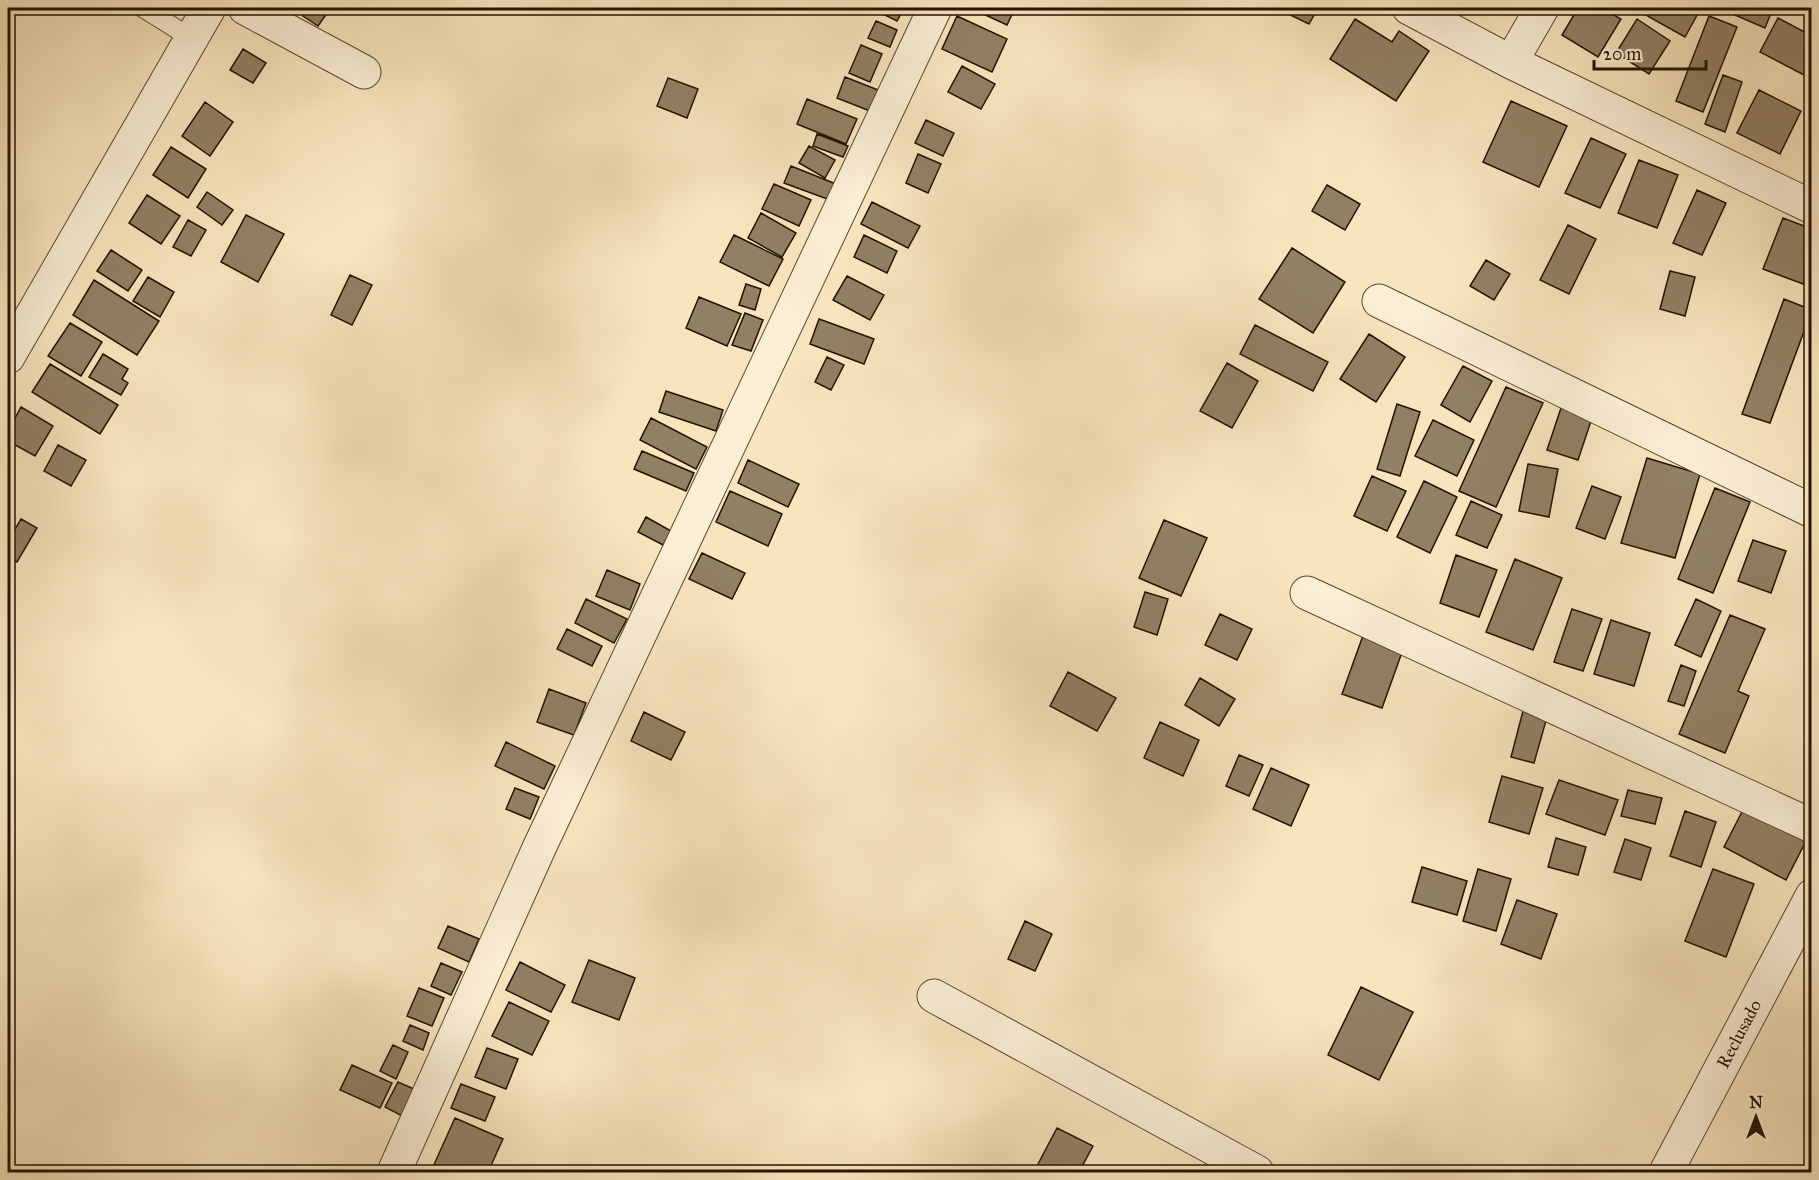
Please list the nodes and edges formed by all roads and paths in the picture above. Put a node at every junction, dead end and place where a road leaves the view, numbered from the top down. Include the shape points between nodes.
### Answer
1 (143, 8) edge
2 (209, 8) edge
3 (245, 8) edge
4 (935, 8) edge
5 (1409, 8) edge
6 (1542, 8) edge
7 (191, 38) junction
8 (1511, 62) junction
9 (364, 72) dead end
10 (1812, 207) edge
11 (1379, 301) dead end
12 (8, 357) edge
13 (1812, 511) edge
14 (1307, 592) dead end
15 (1812, 826) edge
16 (1812, 896) edge
17 (934, 996) dead end
18 (394, 1173) edge
19 (1257, 1173) edge
20 (1666, 1173) edge

1 - 7 lane
2 - 7 street
3 - 9 street
4 - 18 street via 540,846
5 - 8 street
6 - 8 street
7 - 12 street
8 - 10 street
11 - 13 street
14 - 15 street
16 - 20 street, Reclusado
17 - 19 street

